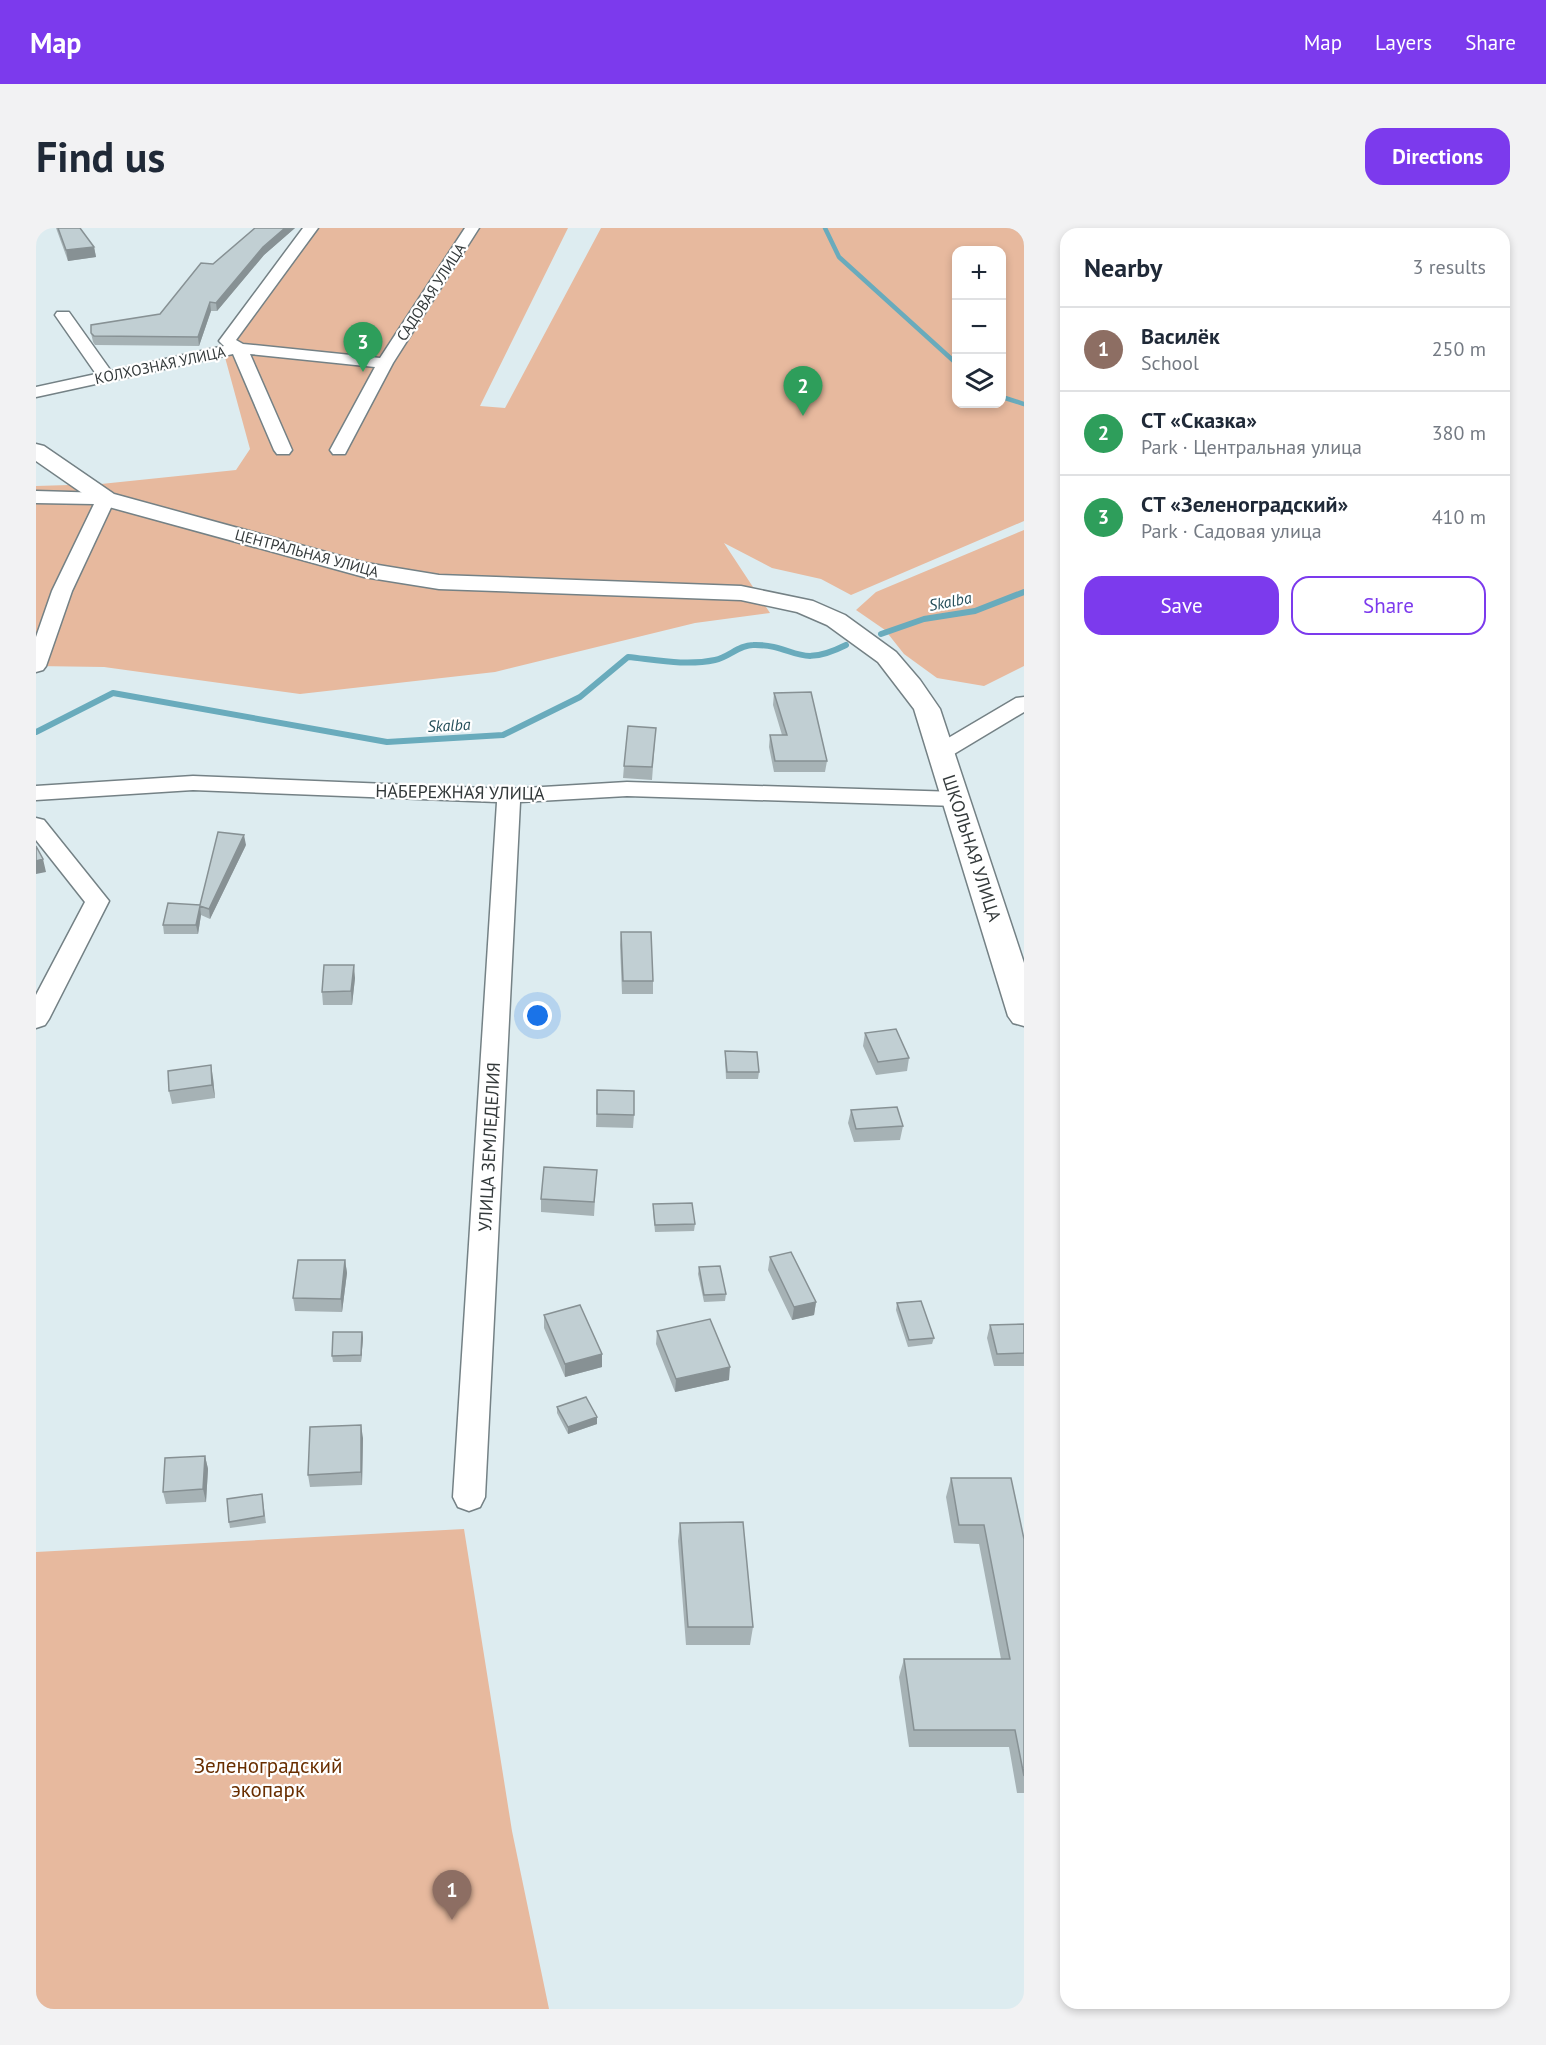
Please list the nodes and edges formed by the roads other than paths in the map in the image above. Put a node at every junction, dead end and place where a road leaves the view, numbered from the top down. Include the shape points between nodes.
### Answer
1 (311, 228) edge
2 (472, 228) edge
3 (63, 315) dead end
4 (239, 348) junction
5 (385, 363) junction
6 (105, 376) junction
7 (36, 392) edge
8 (283, 450) dead end
9 (339, 450) dead end
10 (36, 451) edge
11 (36, 497) edge
12 (106, 499) junction
13 (36, 666) edge
14 (911, 685) joint
15 (1024, 703) edge
16 (941, 752) junction
17 (36, 793) edge
18 (509, 796) junction
19 (957, 799) junction
20 (36, 825) edge
21 (1024, 1016) edge
22 (36, 1019) edge
23 (469, 1497) dead end

1 - 4 street, КОЛХОЗНАЯ УЛИЦА via 227,341
2 - 5 street, САДОВАЯ УЛИЦА
3 - 6 street
4 - 5 street
4 - 6 street, КОЛХОЗНАЯ УЛИЦА
4 - 8 street
5 - 9 street, САДОВАЯ УЛИЦА
6 - 7 street, КОЛХОЗНАЯ УЛИЦА
10 - 12 street, ЦЕНТРАЛЬНАЯ УЛИЦА
11 - 12 street
12 - 13 street via 62,591
12 - 14 street, ЦЕНТРАЛЬНАЯ УЛИЦА via 364,570 439,582 741,593 804,606 865,639
14 - 16 street, ШКОЛЬНАЯ УЛИЦА via 927,709
15 - 16 street
16 - 19 street, ШКОЛЬНАЯ УЛИЦА
17 - 18 street, НАБЕРЕЖНАЯ УЛИЦА via 193,783
18 - 19 street, НАБЕРЕЖНАЯ УЛИЦА via 627,789
18 - 23 street, УЛИЦА ЗЕМЛЕДЕЛИЯ
19 - 21 street, ШКОЛЬНАЯ УЛИЦА
20 - 22 street via 97,901

